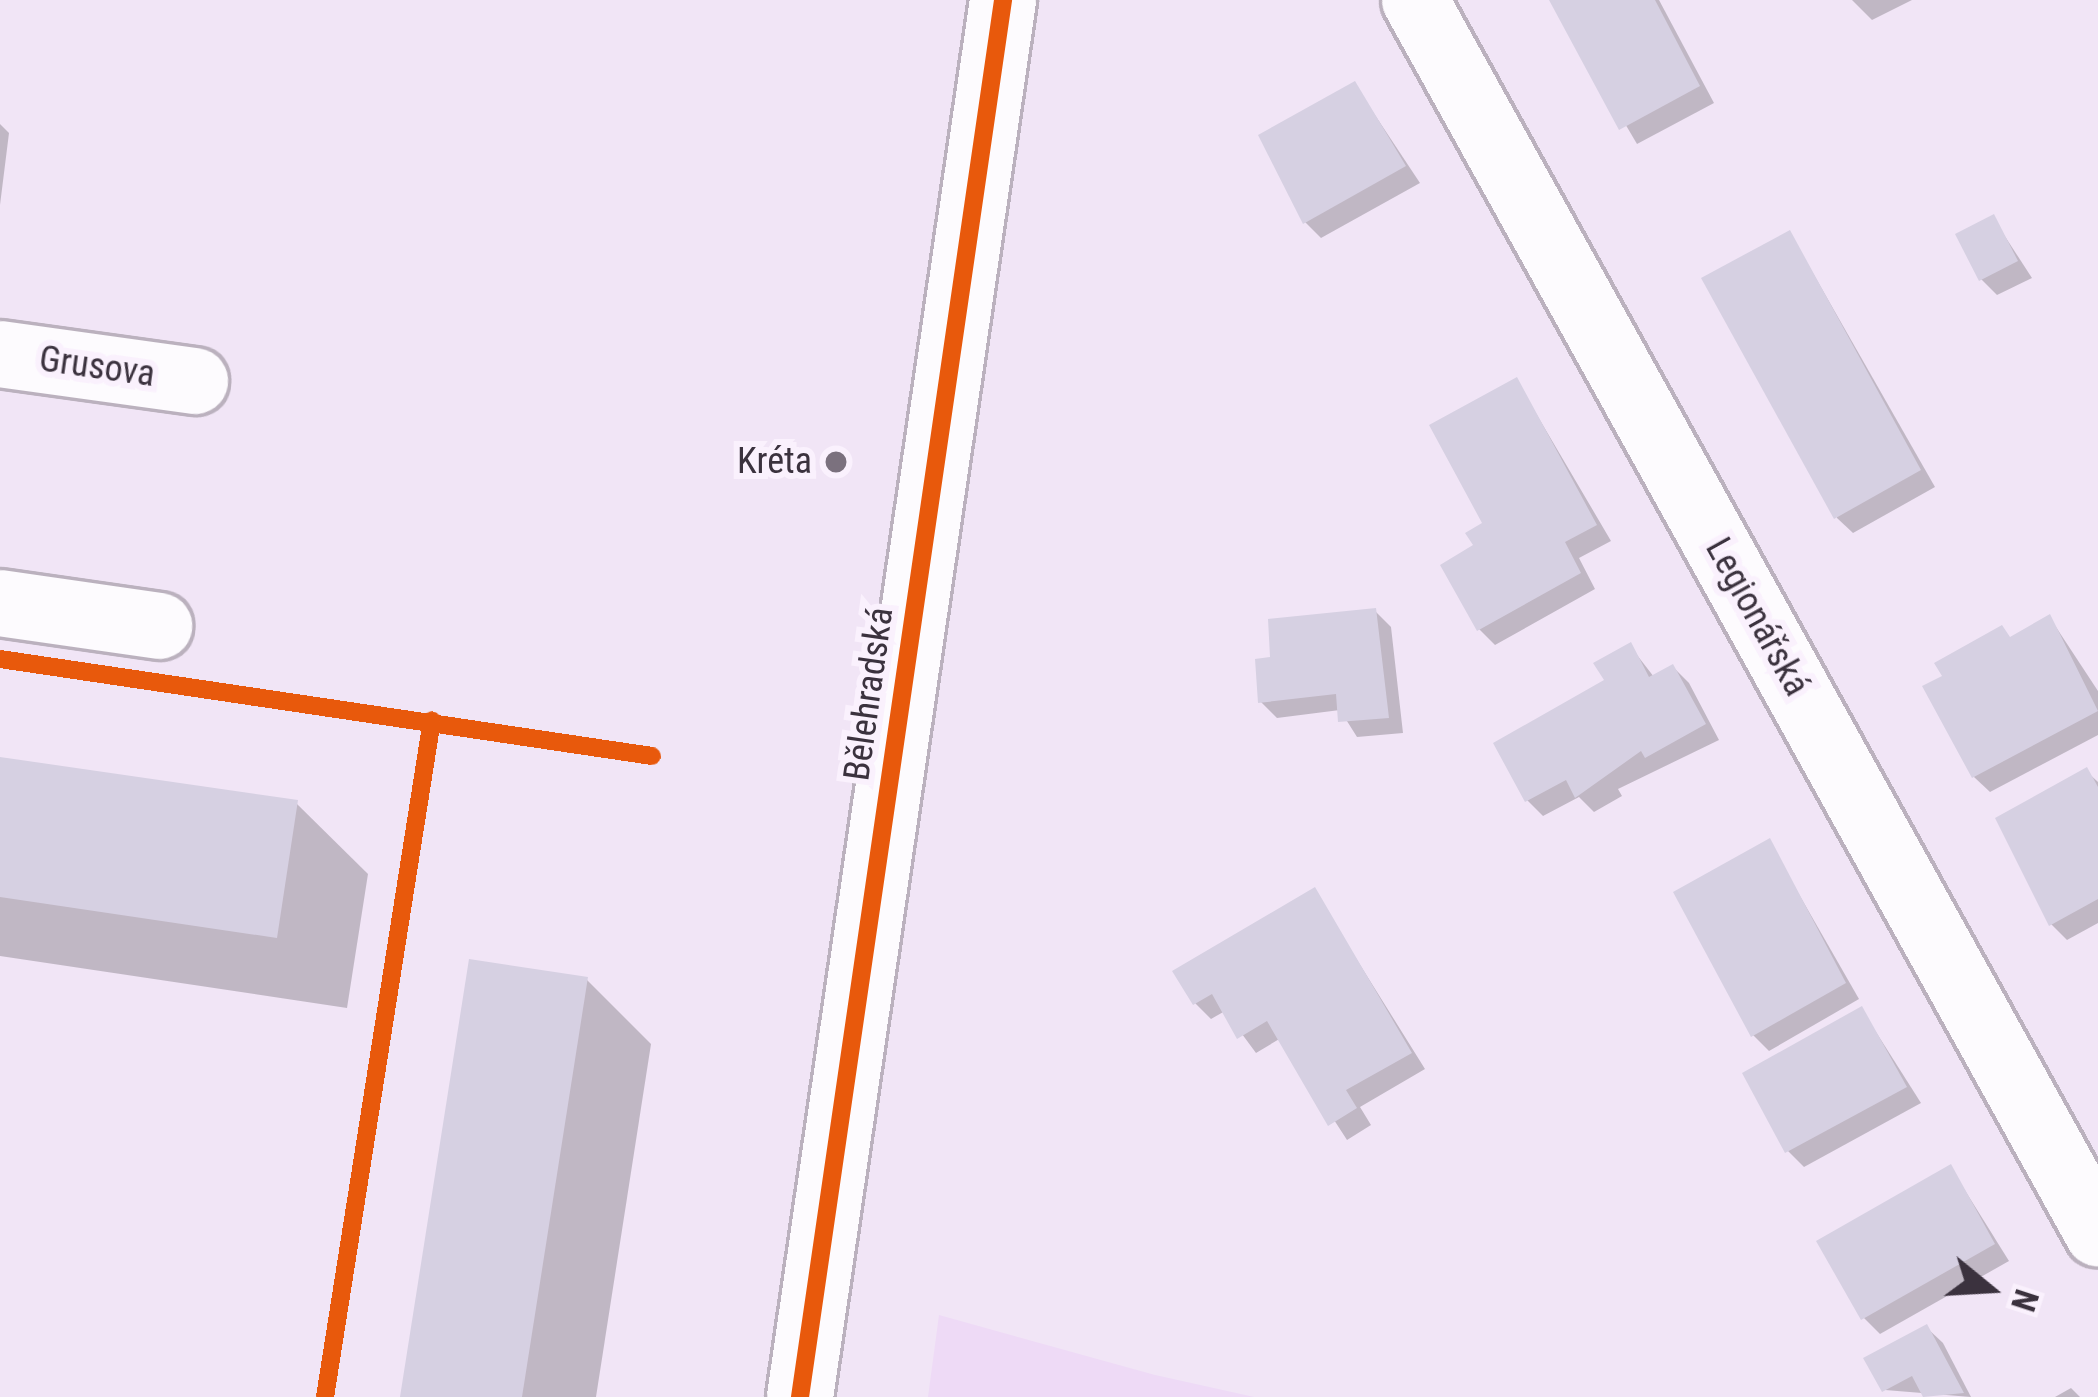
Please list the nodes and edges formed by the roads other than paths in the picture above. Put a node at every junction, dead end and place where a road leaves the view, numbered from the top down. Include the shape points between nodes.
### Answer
1 (1003, 0) edge
2 (1415, 0) edge
3 (0, 354) edge
4 (194, 381) dead end
5 (0, 603) edge
6 (159, 626) dead end
7 (2098, 1233) edge
8 (800, 1397) edge

1 - 8 street, Bělehradská
2 - 7 street, Legionářská
3 - 4 street, Grusova
5 - 6 street

